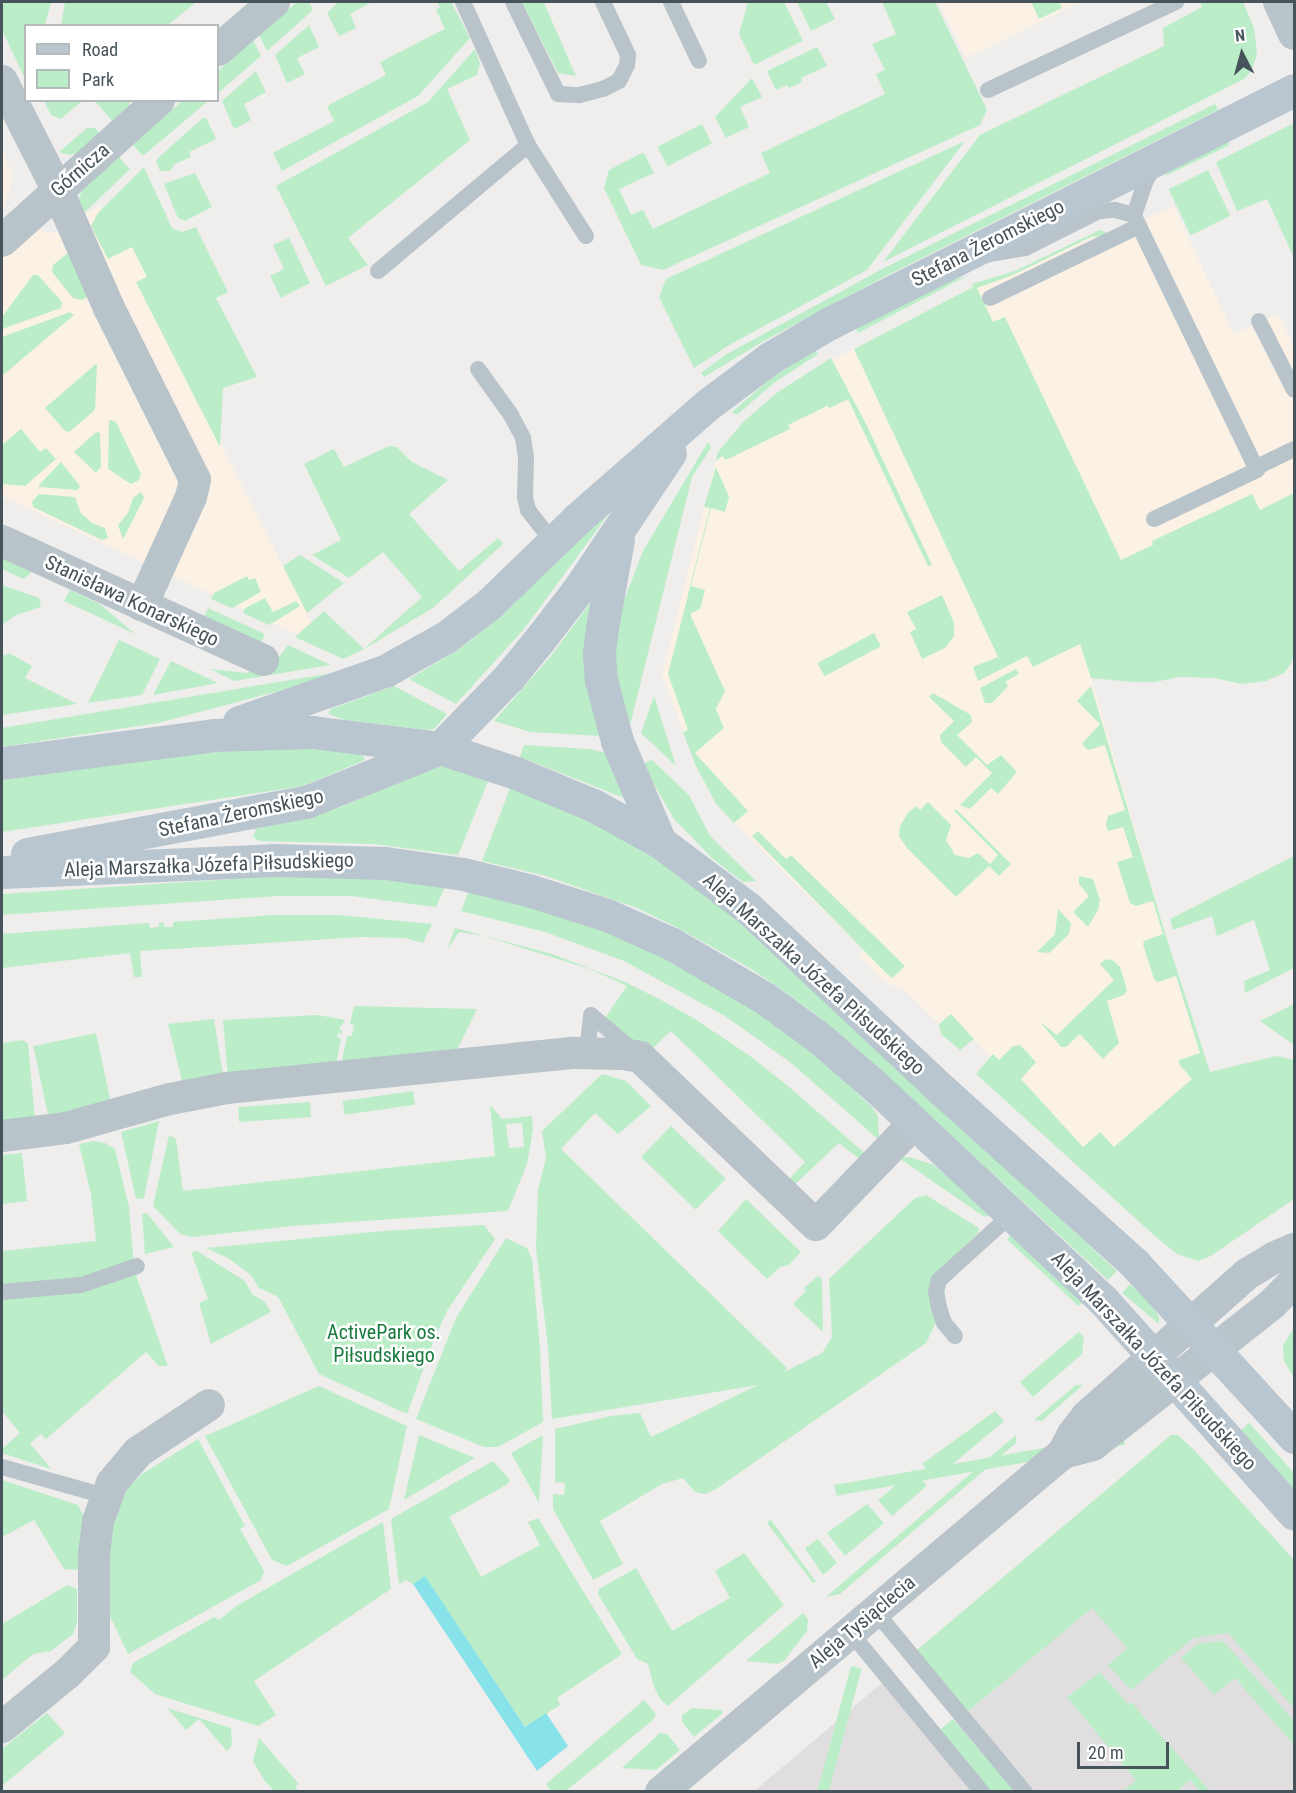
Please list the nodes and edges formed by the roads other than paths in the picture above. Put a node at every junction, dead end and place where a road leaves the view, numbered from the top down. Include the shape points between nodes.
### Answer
1 (274, 2) edge
2 (463, 2) edge
3 (513, 2) edge
4 (603, 2) edge
5 (671, 2) edge
6 (1176, 2) edge
7 (1279, 2) edge
8 (1294, 34) edge
9 (219, 49) edge
10 (699, 61) dead end
11 (2, 81) edge
12 (988, 90) dead end
13 (1294, 90) edge
14 (157, 102) edge
15 (528, 145) junction
16 (1161, 155) junction
17 (57, 189) junction
18 (1137, 221) junction
19 (586, 236) dead end
20 (2, 241) edge
21 (962, 256) junction
22 (378, 271) dead end
23 (990, 298) dead end
24 (1259, 321) dead end
25 (478, 369) dead end
26 (1294, 390) edge
27 (695, 417) junction
28 (1294, 449) edge
29 (1255, 468) junction
30 (1154, 519) dead end
31 (620, 528) junction
32 (2, 541) edge
33 (553, 542) junction
34 (142, 605) junction
35 (263, 660) dead end
36 (188, 738) junction
37 (440, 748) junction
38 (2, 763) edge
39 (660, 842) junction
40 (2, 858) edge
41 (2, 872) edge
42 (915, 1123) junction
43 (2, 1136) edge
44 (1013, 1213) junction
45 (1294, 1249) edge
46 (137, 1266) dead end
47 (1294, 1282) edge
48 (2, 1292) edge
49 (1190, 1324) junction
50 (955, 1336) dead end
51 (1214, 1349) junction
52 (1154, 1355) junction
53 (1174, 1381) junction
54 (209, 1405) dead end
55 (1294, 1437) edge
56 (1063, 1453) junction
57 (2, 1467) edge
58 (105, 1496) junction
59 (1294, 1514) edge
60 (875, 1611) junction
61 (850, 1632) junction
62 (2, 1727) edge
63 (661, 1791) edge
64 (982, 1791) edge
65 (1025, 1791) edge

1 - 9 street
2 - 15 lane
3 - 4 lane via 558,94 580,95 619,81 627,65 628,55
5 - 10 lane
6 - 12 lane
7 - 8 street
11 - 17 street
13 - 16 street, Stefana Żeromskiego
14 - 17 street, Górnicza
15 - 19 lane
15 - 22 lane
16 - 18 lane via 1146,180
16 - 21 street, Stefana Żeromskiego
17 - 20 street, Górnicza
17 - 34 street via 104,298 195,480
18 - 21 lane via 1115,210 1099,211 1025,248 994,255
18 - 23 lane
18 - 29 lane
21 - 27 street, Stefana Żeromskiego via 770,358 730,385
24 - 26 lane
25 - 33 lane via 523,438 528,510
27 - 31 street, Stefana Żeromskiego
27 - 33 street, Stefana Żeromskiego
28 - 29 lane
29 - 30 lane
31 - 37 street, Stefana Żeromskiego via 521,662
31 - 39 street, Stefana Żeromskiego via 602,627 600,680 618,741
32 - 34 street, Stanisława Konarskiego
33 - 36 street, Stefana Żeromskiego via 465,623 407,660 349,685
34 - 35 street, Stanisława Konarskiego
36 - 37 street, Aleja Marszałka Józefa Piłsudskiego via 312,732
36 - 38 street, Aleja Marszałka Józefa Piłsudskiego
37 - 39 street, Aleja Marszałka Józefa Piłsudskiego via 552,787
37 - 40 street, Stefana Żeromskiego via 295,805
39 - 49 street, Aleja Marszałka Józefa Piłsudskiego via 748,908 1135,1264
41 - 42 street, Aleja Marszałka Józefa Piłsudskiego via 344,860 463,874 528,890 640,928 728,975 817,1036
42 - 43 street via 816,1225 640,1057 587,1053 226,1088 66,1128
42 - 44 street, Aleja Marszałka Józefa Piłsudskiego
44 - 50 lane via 939,1280 939,1308 944,1323
44 - 52 street, Aleja Marszałka Józefa Piłsudskiego
45 - 49 street, Aleja Tysiąclecia via 1248,1274
46 - 48 lane via 81,1285
47 - 51 street, Aleja Tysiąclecia
49 - 51 street, Aleja Marszałka Józefa Piłsudskiego
49 - 52 street, Aleja Tysiąclecia
51 - 53 street, Aleja Tysiąclecia
51 - 55 street, Aleja Marszałka Józefa Piłsudskiego
52 - 53 street, Aleja Marszałka Józefa Piłsudskiego
52 - 56 street, Aleja Tysiąclecia via 1087,1416
53 - 56 street, Aleja Tysiąclecia via 1093,1445
53 - 59 street, Aleja Marszałka Józefa Piłsudskiego
54 - 58 street via 138,1452 120,1470
56 - 60 street, Aleja Tysiąclecia
57 - 58 lane
58 - 62 street via 93,1554 94,1647
60 - 61 street, Aleja Tysiąclecia
60 - 65 lane
61 - 63 street, Aleja Tysiąclecia
61 - 64 lane

